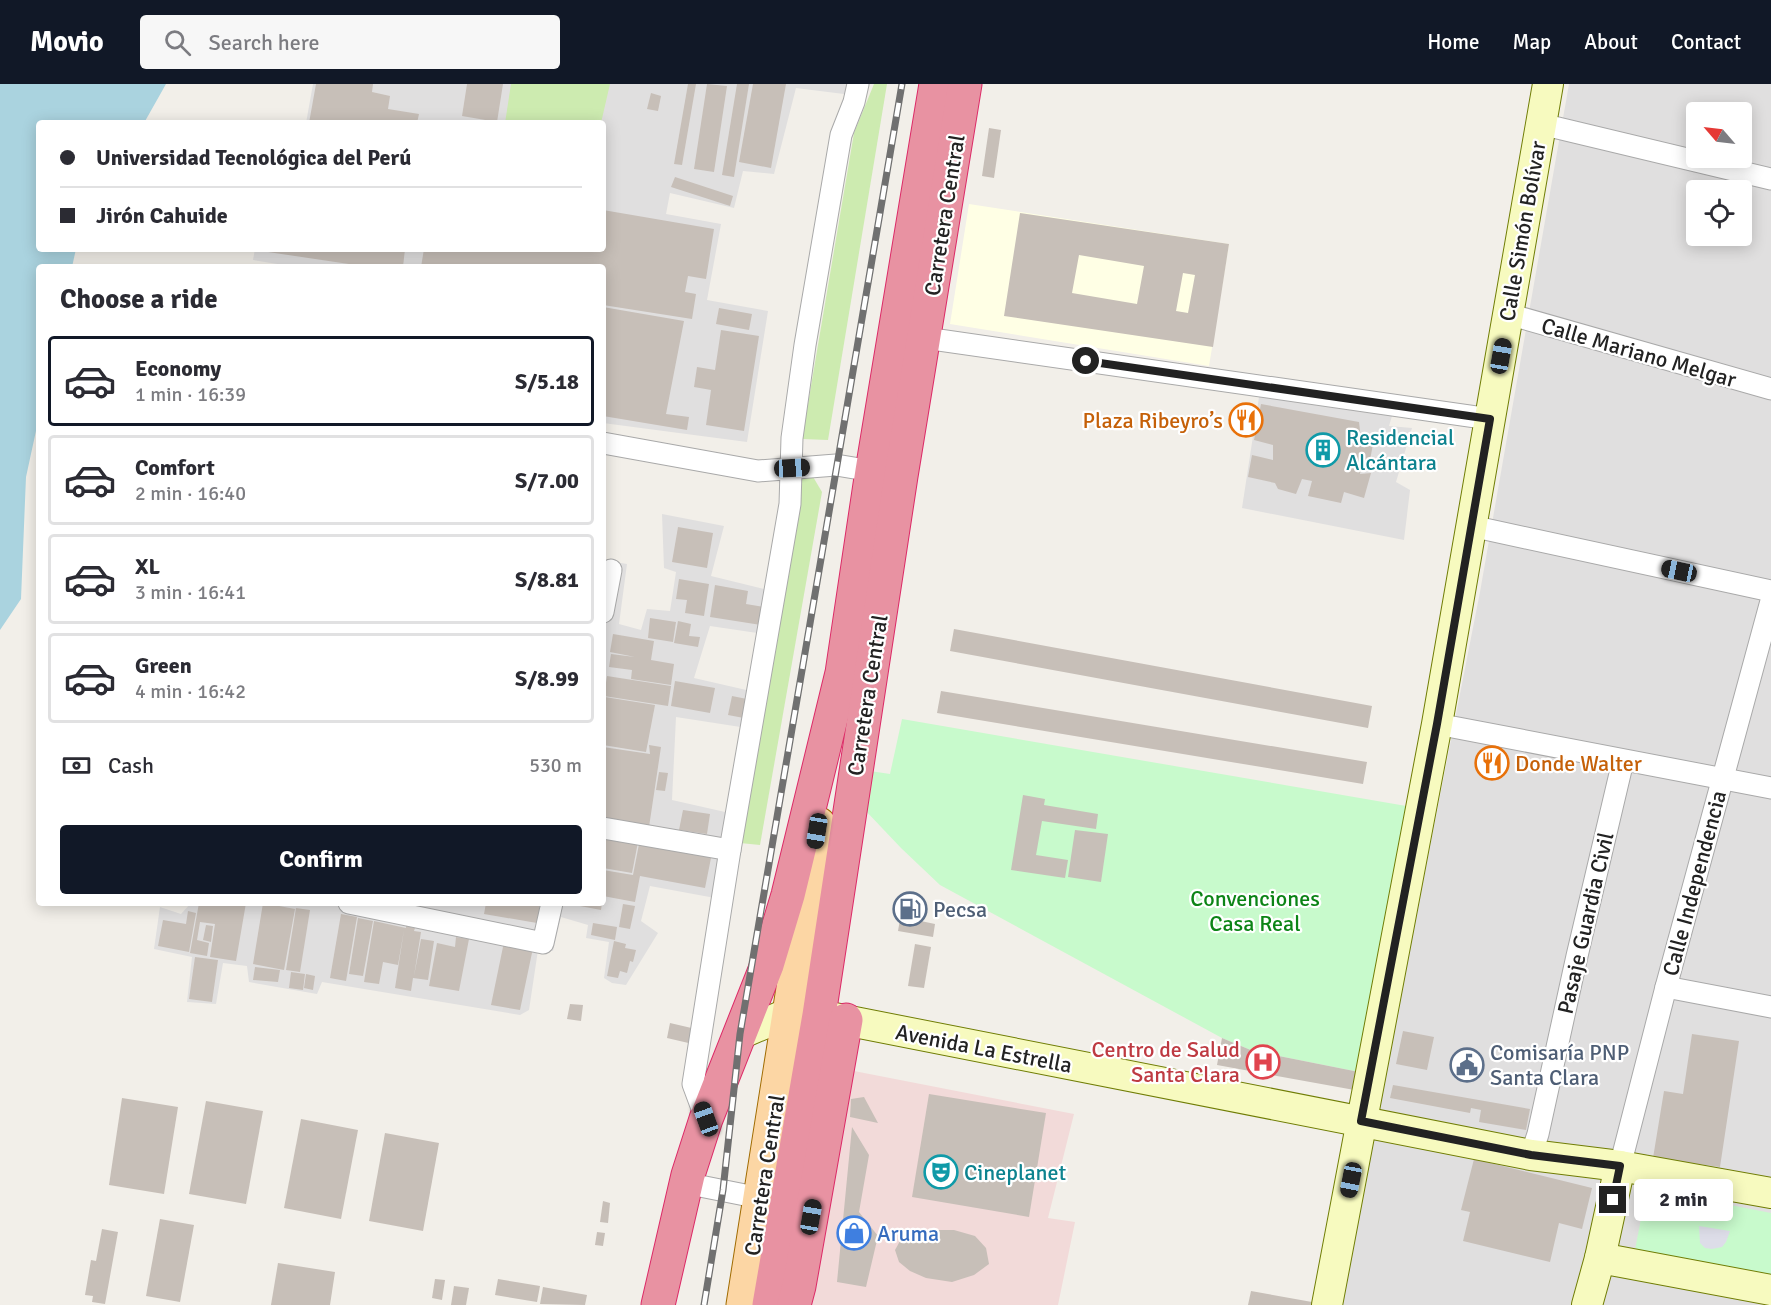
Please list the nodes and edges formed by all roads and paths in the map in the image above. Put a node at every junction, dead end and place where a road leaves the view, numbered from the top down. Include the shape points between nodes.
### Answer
1 (858, 84) edge
2 (936, 84) edge
3 (965, 84) edge
4 (1548, 84) edge
5 (1541, 124) junction
6 (1771, 179) edge
7 (1508, 314) junction
8 (925, 338) junction
9 (1771, 389) edge
10 (1490, 419) junction
11 (606, 444) edge
12 (792, 468) junction
13 (887, 473) junction
14 (1471, 526) junction
15 (611, 570) dead end
16 (1771, 591) edge
17 (606, 596) edge
18 (1771, 601) edge
19 (842, 674) junction
20 (1437, 724) junction
21 (1623, 761) junction
22 (1722, 779) junction
23 (1771, 788) edge
24 (606, 829) edge
25 (730, 850) junction
26 (364, 906) edge
27 (551, 906) edge
28 (1666, 987) junction
29 (1771, 1007) edge
30 (818, 1016) junction
31 (740, 1034) junction
32 (706, 1119) junction
33 (1361, 1121) junction
34 (1531, 1155) junction
35 (1620, 1166) junction
36 (685, 1183) junction
37 (1771, 1194) edge
38 (760, 1198) junction
39 (1600, 1258) junction
40 (1771, 1290) edge
41 (1771, 1296) edge
42 (658, 1305) edge
43 (743, 1305) edge
44 (770, 1305) edge
45 (794, 1305) edge
46 (1327, 1305) edge
47 (1587, 1305) edge
48 (1768, 1305) edge

1 - 12 street via 841,135 805,345 792,438
2 - 13 highway, Carretera Central
3 - 8 highway, Carretera Central
4 - 5 street, Calle Simón Bolívar
5 - 6 street
5 - 7 street, Calle Simón Bolívar
7 - 9 street, Calle Mariano Melgar
7 - 10 street, Calle Simón Bolívar
8 - 10 street
8 - 13 highway, Carretera Central
10 - 14 street, Calle Simón Bolívar
11 - 12 street via 758,471
12 - 13 street via 836,465
12 - 25 street via 789,515
13 - 19 highway, Carretera Central
13 - 30 highway, Carretera Central
14 - 16 street
14 - 20 street, Calle Simón Bolívar
15 - 17 street
18 - 22 street, Calle Independencia
19 - 30 main road, Carretera Central
19 - 31 highway via 788,896
20 - 21 street
20 - 33 street, Calle Simón Bolívar
21 - 22 street
21 - 34 street, Pasaje Guardia Civil
22 - 23 street
22 - 28 street, Calle Independencia
24 - 25 street
25 - 32 street via 693,1084
26 - 27 street via 543,943
28 - 29 street
28 - 35 street, Calle Independencia
30 - 31 street
30 - 33 street, Avenida La Estrella
30 - 38 main road, Carretera Central
30 - 44 highway, Carretera Central
30 - 45 highway via 799,1286
31 - 32 highway
32 - 36 highway
33 - 34 street, Avenida La Estrella
33 - 46 street, Calle Simón Bolívar
34 - 35 street, Avenida La Estrella
35 - 37 street, Avenida La Estrella
35 - 39 street
36 - 38 street
36 - 42 highway
38 - 43 main road, Carretera Central
39 - 40 street
39 - 47 street
41 - 48 street

